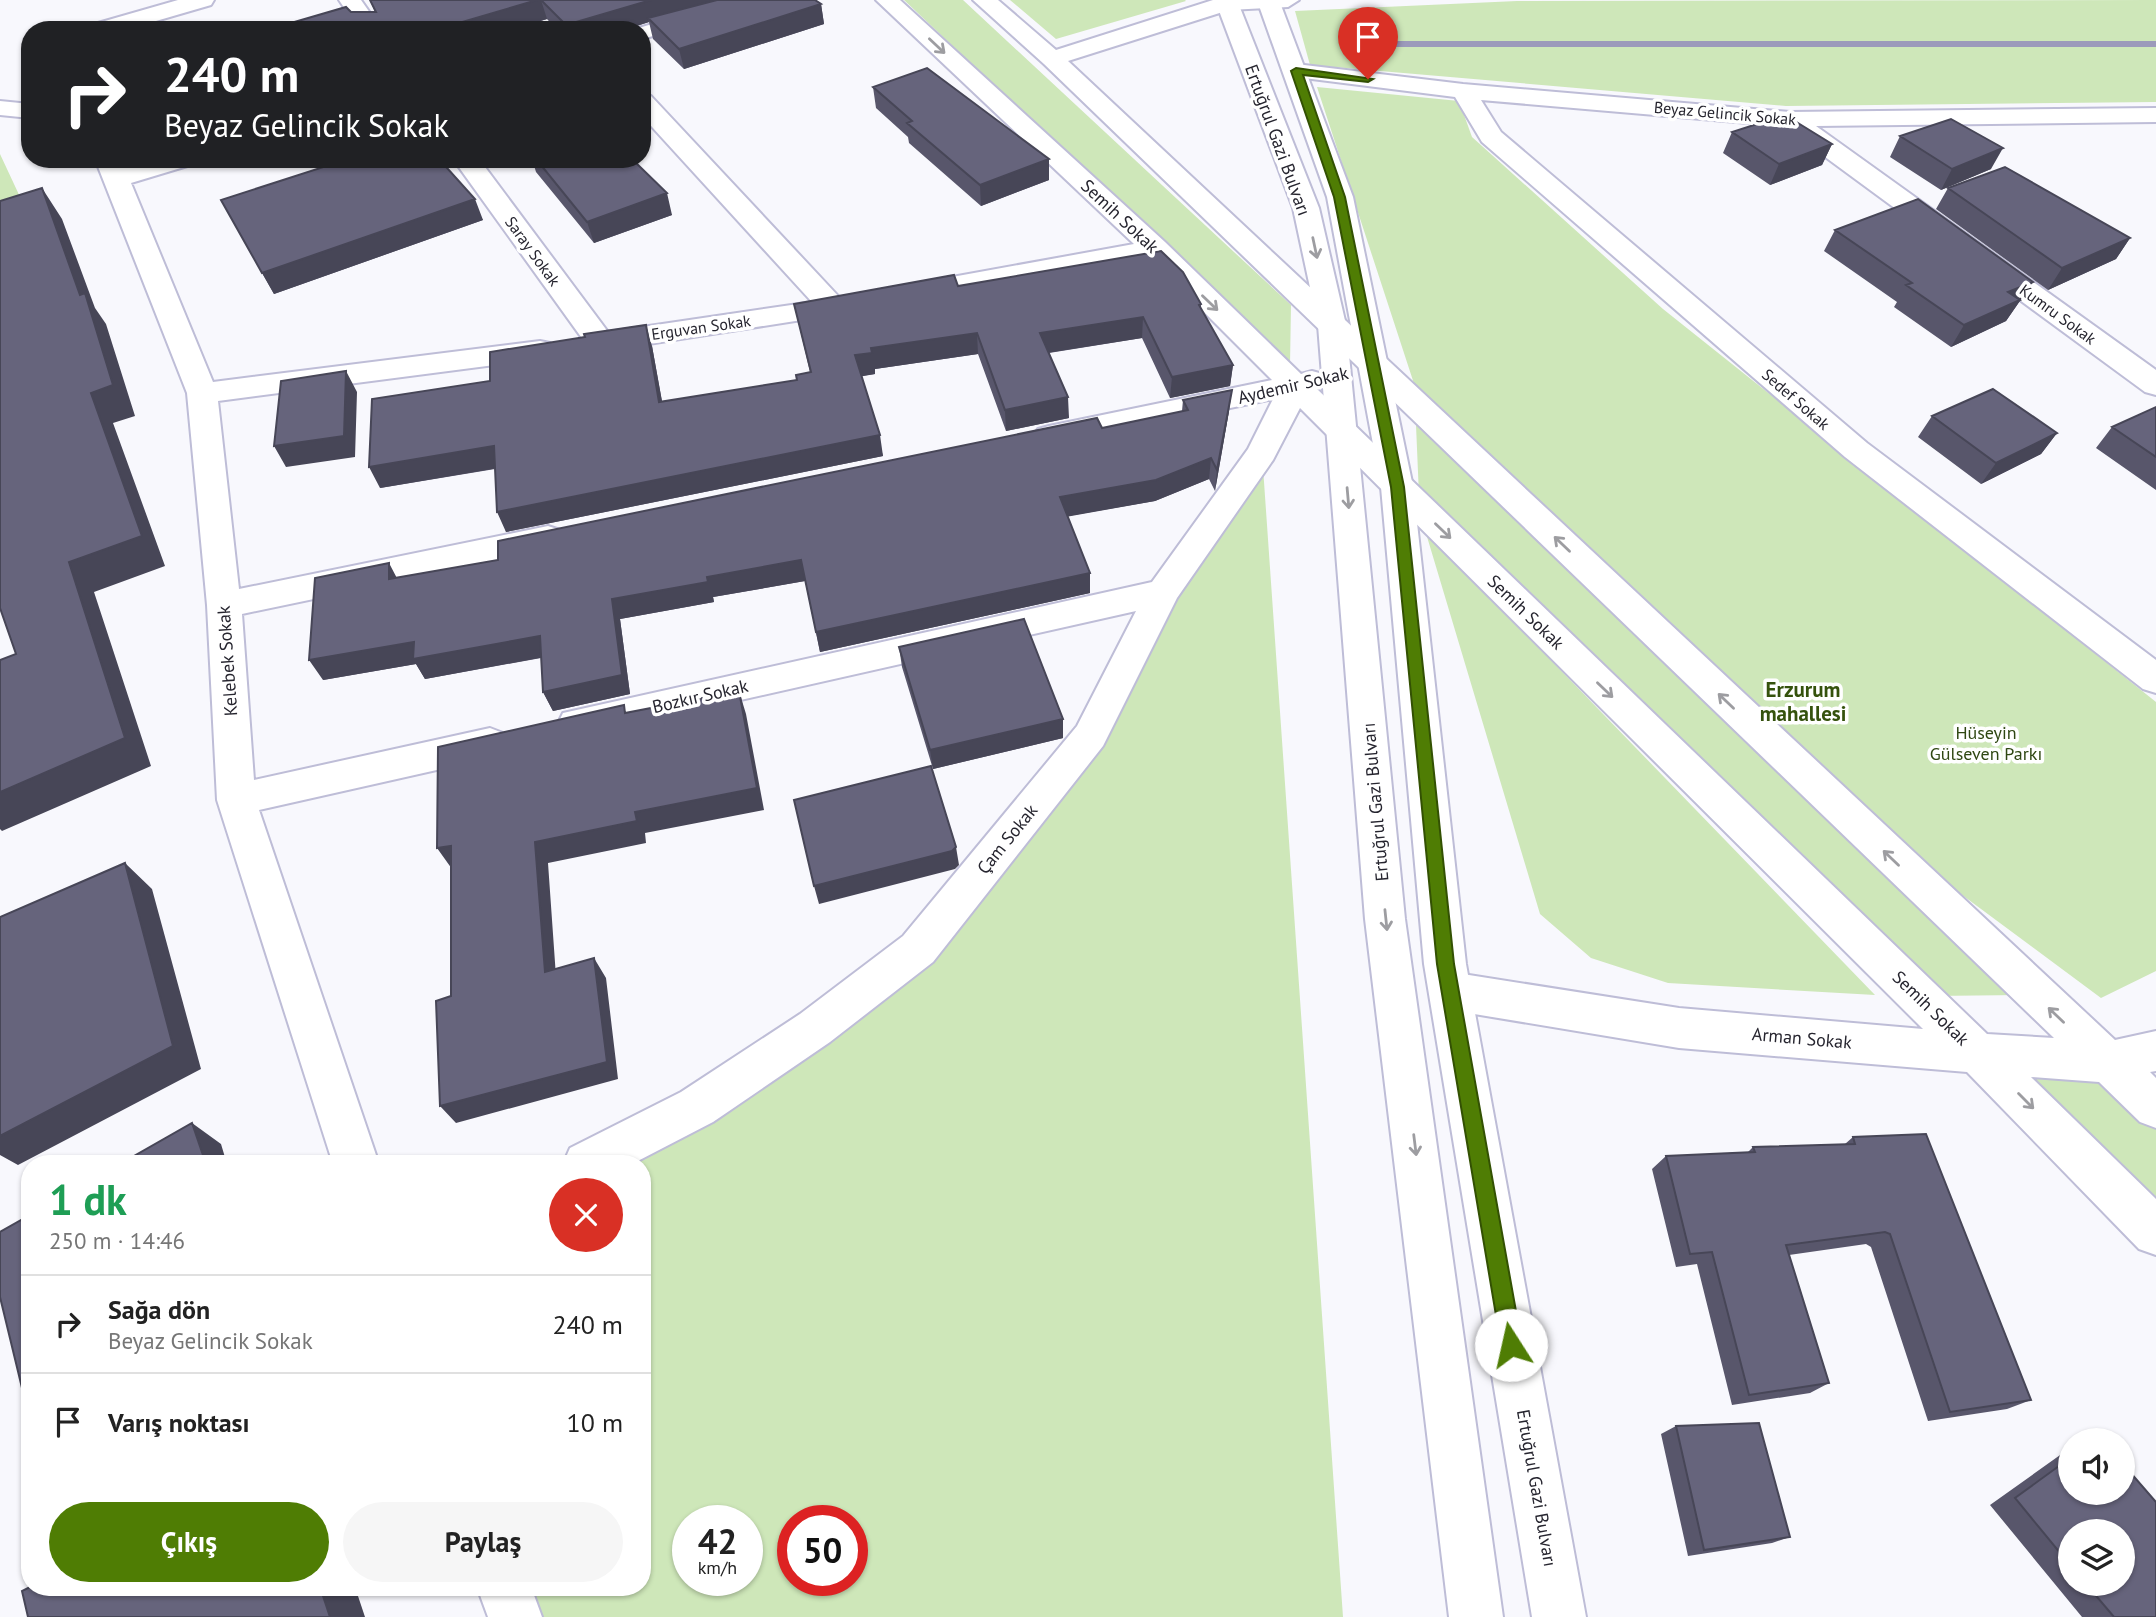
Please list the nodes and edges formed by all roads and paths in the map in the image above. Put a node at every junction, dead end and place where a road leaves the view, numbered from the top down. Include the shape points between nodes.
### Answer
1 (203, 0) edge
2 (350, 0) edge
3 (759, 0) edge
4 (887, 0) edge
5 (984, 0) edge
6 (1268, 0) edge
7 (1288, 0) edge
8 (1226, 2) edge
9 (130, 21) edge
10 (365, 21) edge
11 (651, 25) edge
12 (1052, 59) junction
13 (1296, 71) junction
14 (1463, 91) junction
15 (0, 108) edge
16 (21, 110) edge
17 (651, 111) edge
18 (2151, 117) edge
19 (1790, 119) junction
20 (473, 168) edge
21 (112, 169) edge
22 (1155, 248) junction
23 (834, 308) junction
24 (1332, 325) junction
25 (600, 342) junction
26 (1374, 366) junction
27 (1336, 375) junction
28 (2156, 385) edge
29 (1294, 386) junction
30 (202, 393) junction
31 (1343, 433) junction
32 (1023, 441) edge
33 (1397, 487) junction
34 (576, 533) edge
35 (1163, 592) junction
36 (224, 605) junction
37 (2156, 679) edge
38 (236, 800) junction
39 (1450, 992) junction
40 (2156, 1051) edge
41 (1977, 1053) junction
42 (2105, 1062) junction
43 (2156, 1107) edge
44 (353, 1155) edge
45 (604, 1155) edge
46 (2156, 1232) edge
47 (507, 1596) edge
48 (515, 1617) edge
49 (1475, 1617) edge
50 (1559, 1617) edge

1 - 9 street
2 - 10 street
3 - 11 street via 662,16
4 -> 22 street, Semih Sokak
5 - 12 street
6 - 7 street
6 - 8 street
6 - 13 street, Ertuğrul Gazi Bulvarı
8 - 12 street
8 -> 24 street, Ertuğrul Gazi Bulvarı via 1306,208
12 - 24 street
13 - 14 street, Beyaz Gelincik Sokak
13 - 26 street, Ertuğrul Gazi Bulvarı via 1340,197
14 - 19 street, Beyaz Gelincik Sokak
14 - 37 street, Sedef Sokak via 1491,138 1856,450
15 - 16 street
17 - 23 street
18 - 19 street, Beyaz Gelincik Sokak
19 - 28 street, Kumru Sokak
20 - 25 street, Saray Sokak
21 - 30 street, Kelebek Sokak
22 - 23 street, Erguvan Sokak
22 -> 29 street, Semih Sokak
23 - 25 street, Erguvan Sokak
24 - 26 street
24 - 27 street, Ertuğrul Gazi Bulvarı
25 - 30 street, Erguvan Sokak
26 - 27 street, Aydemir Sokak
26 - 33 street, Ertuğrul Gazi Bulvarı
42 -> 26 street
27 - 29 street, Aydemir Sokak
27 - 31 street, Ertuğrul Gazi Bulvarı
29 - 31 street, Semih Sokak
29 - 32 street, Aydemir Sokak
29 - 35 street, Çam Sokak via 1262,453
30 - 36 street, Kelebek Sokak
31 - 33 street, Semih Sokak
31 -> 49 street, Ertuğrul Gazi Bulvarı via 1385,919
33 - 39 street, Ertuğrul Gazi Bulvarı
33 -> 41 street, Semih Sokak
34 - 36 street
35 - 38 street, Bozkır Sokak
35 - 45 street, Çam Sokak via 1090,736 918,949 815,1028 697,1107
36 - 38 street, Kelebek Sokak
38 - 44 street, Kelebek Sokak
39 - 41 street, Arman Sokak via 1678,1028
39 - 50 street, Ertuğrul Gazi Bulvarı
40 - 42 street, Arman Sokak
41 - 42 street, Arman Sokak
41 -> 46 street, Semih Sokak
42 - 43 street
47 - 48 street

